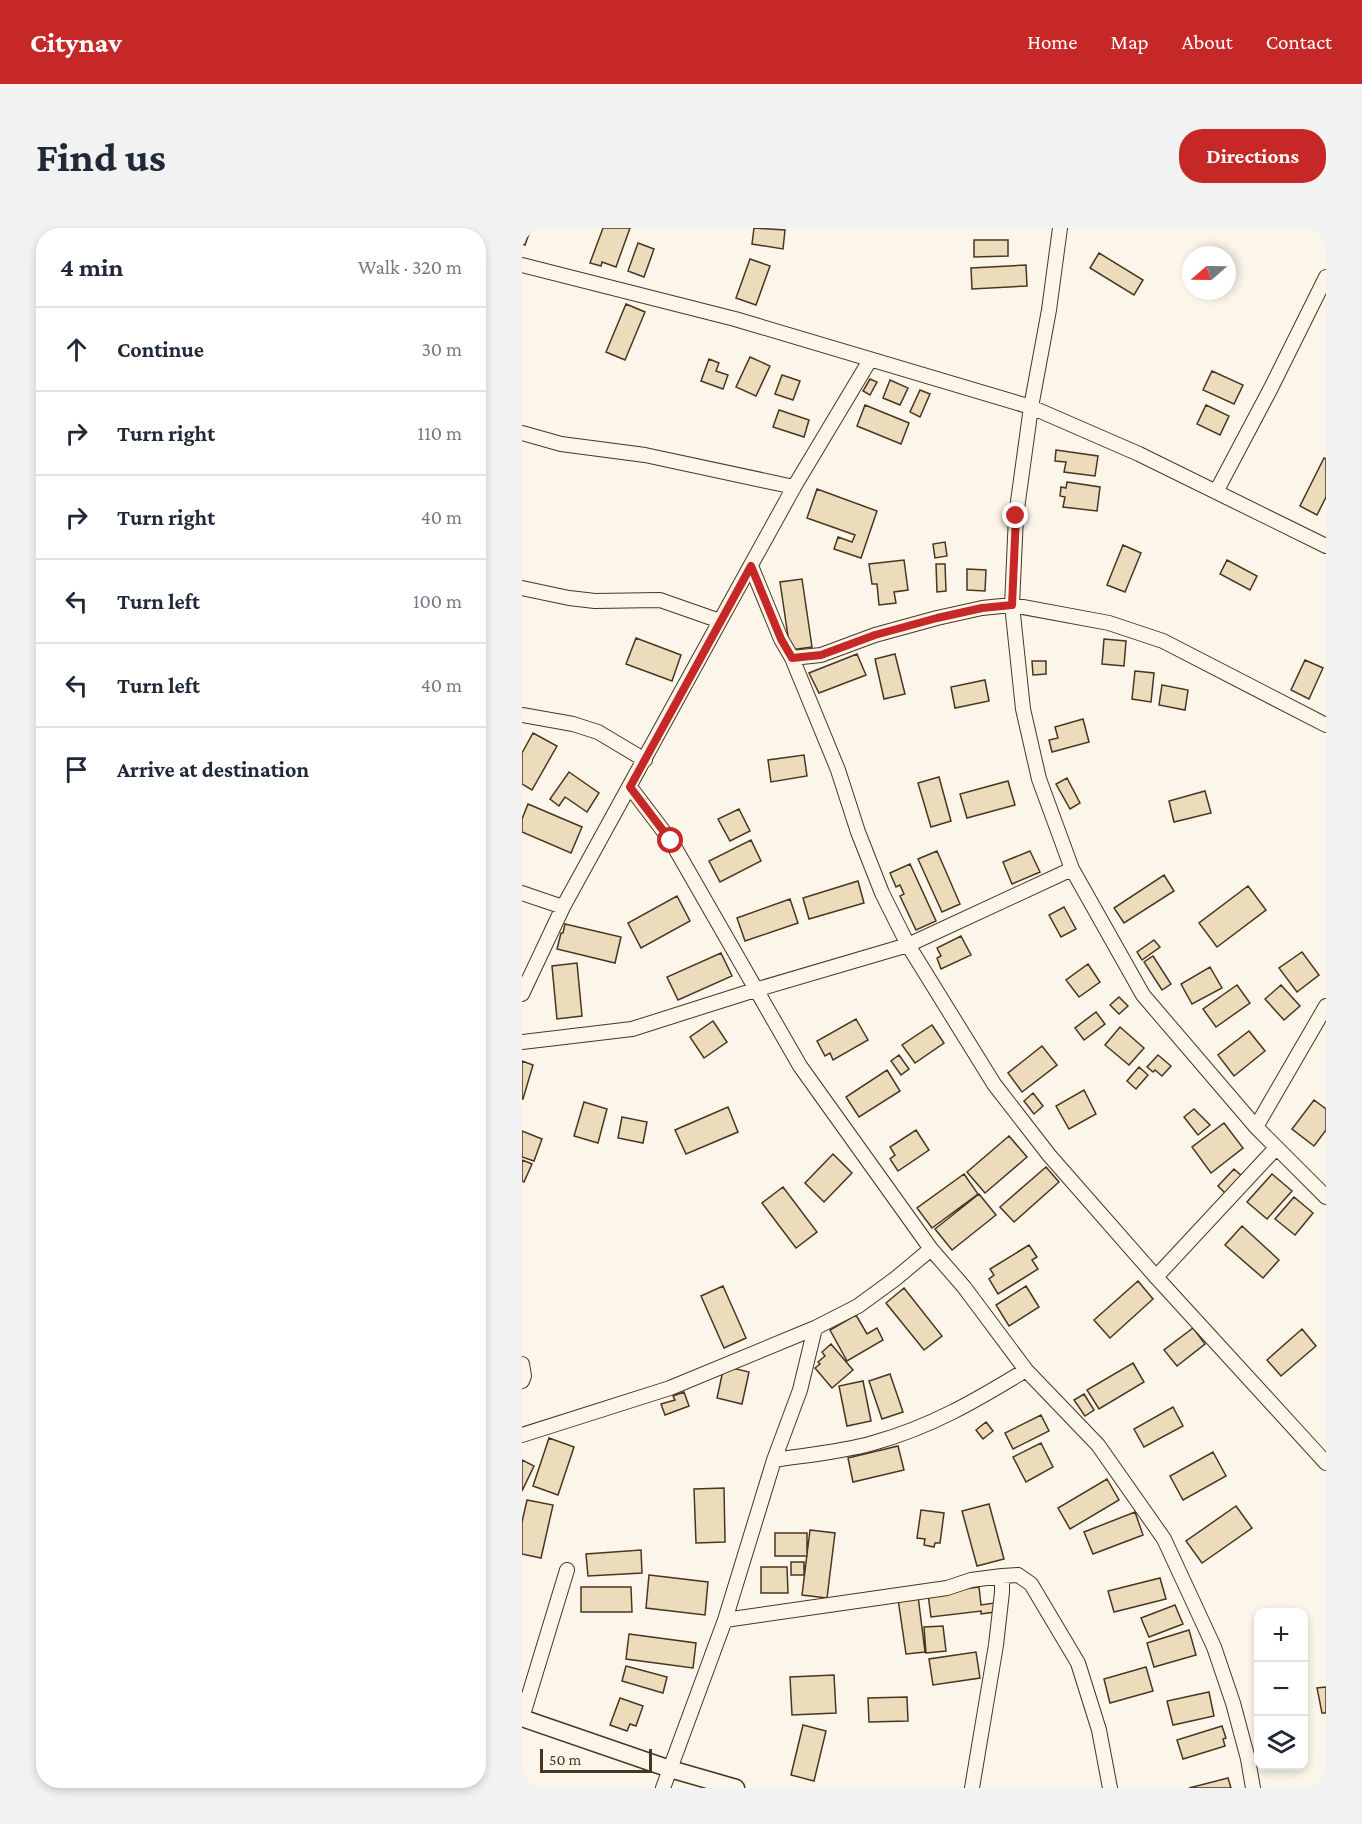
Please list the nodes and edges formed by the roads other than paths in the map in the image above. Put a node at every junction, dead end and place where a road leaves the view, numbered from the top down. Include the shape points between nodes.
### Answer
1 (1060, 228) edge
2 (522, 265) edge
3 (1326, 277) edge
4 (870, 360) junction
5 (1031, 408) junction
6 (522, 434) edge
7 (794, 487) junction
8 (1216, 492) junction
9 (1326, 546) edge
10 (751, 566) junction
11 (522, 588) edge
12 (1012, 605) junction
13 (720, 621) junction
14 (792, 658) junction
15 (522, 715) edge
16 (1326, 725) edge
17 (645, 760) junction
18 (630, 787) junction
19 (1072, 869) junction
20 (522, 893) edge
21 (563, 907) junction
22 (908, 945) junction
23 (755, 990) junction
24 (522, 994) edge
25 (1326, 1006) edge
26 (522, 1042) edge
27 (1256, 1127) junction
28 (1276, 1148) junction
29 (1326, 1197) edge
30 (931, 1249) junction
31 (1156, 1278) junction
32 (815, 1328) junction
33 (522, 1364) edge
34 (1026, 1370) junction
35 (522, 1381) edge
36 (522, 1434) edge
37 (774, 1460) junction
38 (1326, 1463) edge
39 (567, 1570) dead end
40 (1002, 1576) junction
41 (725, 1620) junction
42 (522, 1718) edge
43 (670, 1769) junction
44 (663, 1788) edge
45 (736, 1788) edge
46 (972, 1788) edge
47 (1110, 1788) edge
48 (1253, 1788) edge

1 - 5 street
2 - 4 street via 735,319
3 - 8 street
4 - 5 street
4 - 7 street
5 - 8 street
5 - 12 street via 1016,516
6 - 7 street via 561,444 645,454
7 - 10 street
8 - 9 street
10 - 13 street
10 - 14 street
11 - 13 street via 595,601 660,600
12 - 14 street via 937,618 821,655
12 - 16 street via 1109,623 1163,641
12 - 19 street via 1023,710 1039,779
13 - 17 street
14 - 22 street via 882,893
15 - 17 street via 598,732
17 - 18 street
18 - 21 street
18 - 23 street via 671,841
19 - 22 street
19 - 27 street via 1143,995
20 - 21 street
21 - 24 street
22 - 23 street
22 - 31 street via 994,1084 1049,1155
23 - 26 street via 632,1029
23 - 30 street via 800,1066
25 - 27 street
27 - 28 street
28 - 29 street
28 - 31 street
30 - 32 street via 858,1306
30 - 34 street
31 - 38 street
32 - 36 street via 670,1388
32 - 37 street via 800,1390
33 - 35 street
34 - 37 street via 933,1423 872,1444
34 - 48 street via 1098,1445 1164,1539 1214,1647 1233,1703
37 - 41 street
39 - 42 street
40 - 41 street via 947,1588
40 - 46 street via 996,1645
40 - 47 street via 1018,1575 1031,1584 1078,1663 1099,1730
41 - 43 street
42 - 43 street
43 - 44 street
43 - 45 street

